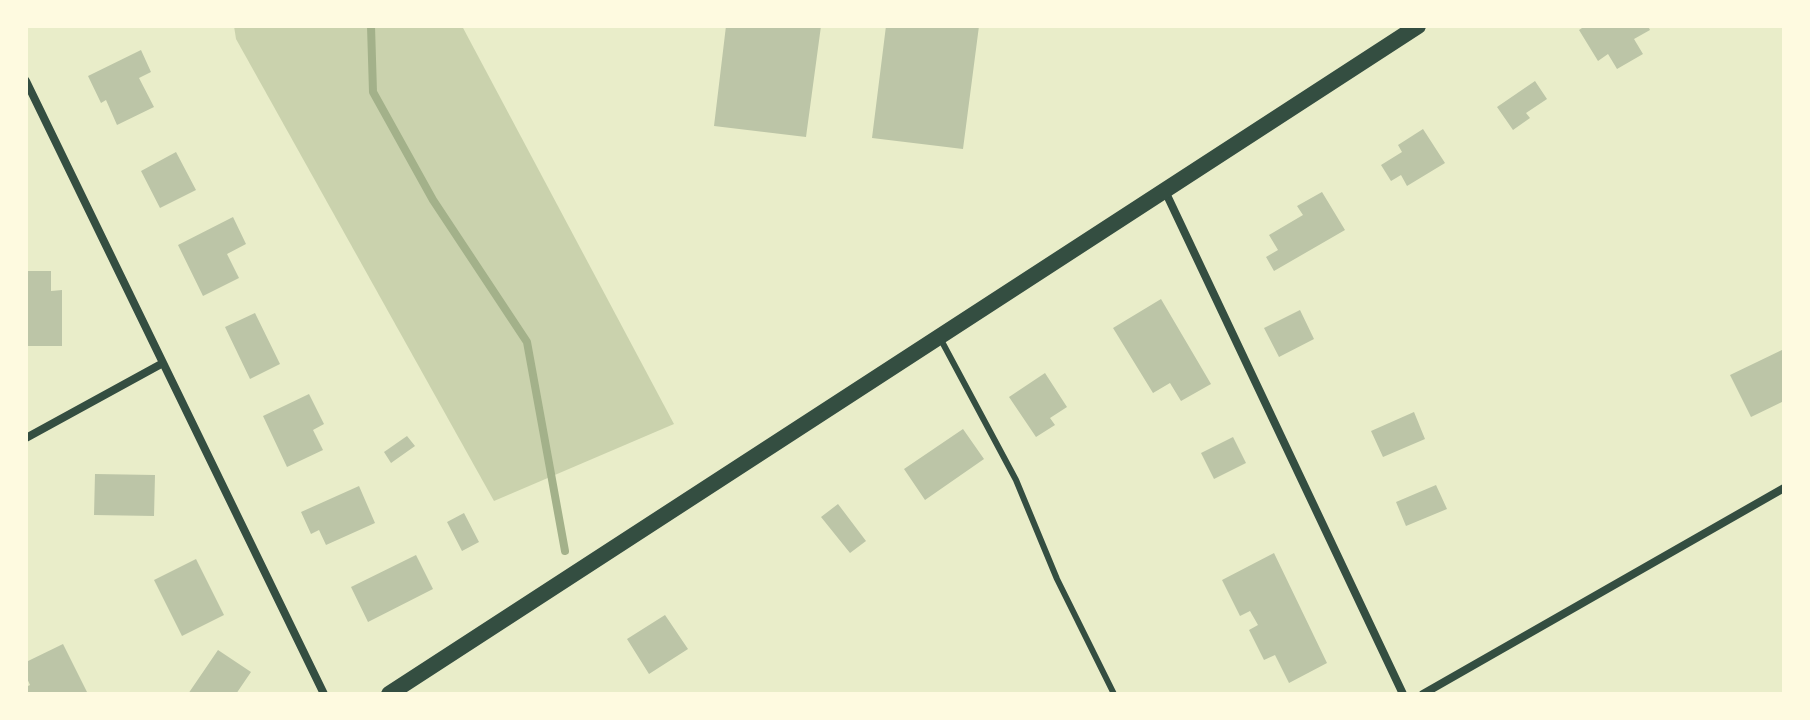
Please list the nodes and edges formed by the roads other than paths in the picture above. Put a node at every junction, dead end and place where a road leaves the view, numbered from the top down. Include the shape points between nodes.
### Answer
1 (1418, 26) edge
2 (26, 81) edge
3 (1164, 190) junction
4 (939, 336) junction
5 (163, 363) junction
6 (26, 438) edge
7 (1784, 488) edge
8 (324, 694) edge
9 (389, 694) edge
10 (1114, 694) edge
11 (1403, 694) edge
12 (1423, 694) edge

1 - 3 main road
2 - 5 street
3 - 4 main road
3 - 11 street
4 - 9 main road
4 - 10 lane via 1016,480
5 - 6 street
5 - 8 street
7 - 12 street

